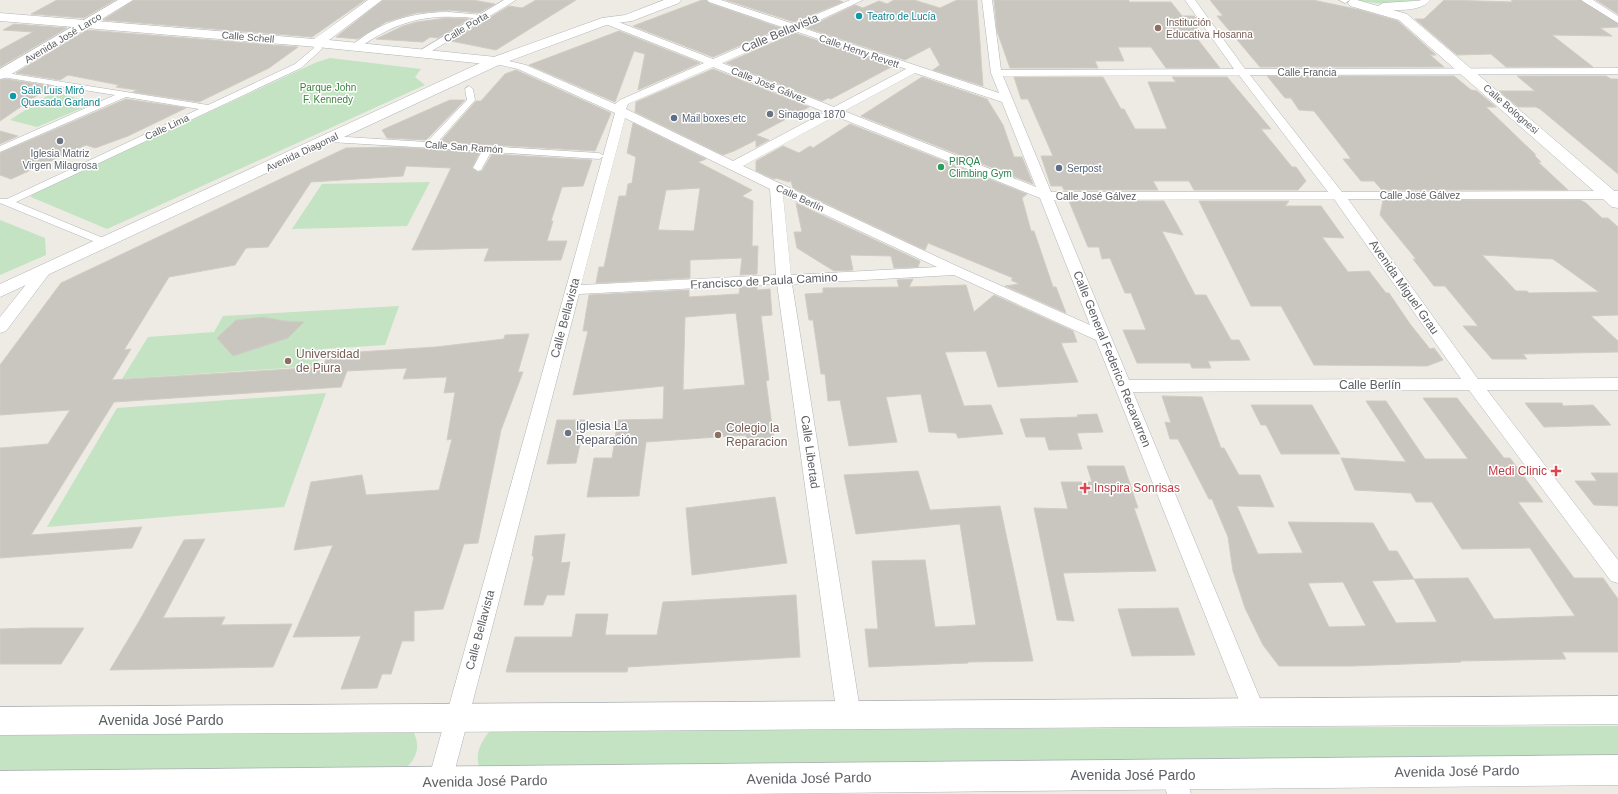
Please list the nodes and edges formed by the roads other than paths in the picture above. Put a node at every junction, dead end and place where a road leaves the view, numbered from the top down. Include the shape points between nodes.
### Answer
1 (127, 0) edge
2 (376, 0) edge
3 (511, 0) edge
4 (648, 0) edge
5 (675, 0) edge
6 (712, 0) edge
7 (858, 0) edge
8 (987, 0) edge
9 (1190, 0) edge
10 (1586, 0) edge
11 (1347, 1) edge
12 (1424, 1) edge
13 (0, 17) edge
14 (483, 17) junction
15 (1403, 17) junction
16 (1618, 20) edge
17 (607, 21) junction
18 (88, 23) junction
19 (792, 28) junction
20 (317, 43) junction
21 (354, 47) junction
22 (421, 54) junction
23 (496, 61) junction
24 (712, 62) junction
25 (914, 69) junction
26 (1618, 71) edge
27 (1242, 72) junction
28 (1467, 72) junction
29 (996, 73) junction
30 (1, 74) edge
31 (469, 89) dead end
32 (125, 94) junction
33 (1007, 100) junction
34 (209, 108) junction
35 (621, 111) junction
36 (836, 111) junction
37 (330, 139) junction
38 (430, 145) junction
39 (0, 149) edge
40 (488, 149) junction
41 (599, 156) dead end
42 (733, 166) junction
43 (478, 168) dead end
44 (776, 187) junction
45 (1046, 196) junction
46 (1339, 196) junction
47 (1615, 197) edge
48 (4, 201) edge
49 (104, 242) junction
50 (46, 270) junction
51 (956, 271) junction
52 (784, 280) junction
53 (573, 290) junction
54 (0, 291) edge
55 (0, 328) edge
56 (1103, 337) junction
57 (1473, 384) junction
58 (1618, 384) edge
59 (1122, 386) junction
60 (1618, 575) edge
61 (1618, 710) edge
62 (1255, 713) junction
63 (849, 716) junction
64 (456, 718) junction
65 (0, 721) edge
66 (1618, 770) edge
67 (440, 781) junction
68 (1176, 784) edge
69 (0, 786) edge
70 (673, 787) edge
71 (147, 789) edge

1 - 18 main road, Avenida José Larco
2 - 20 main road
3 - 14 street, Calle Porta
4 - 17 main road
5 - 17 main road via 627,18
6 - 19 street, Calle Henry Revett
7 - 19 street, Calle Bellavista
8 - 29 street, Calle General Federico Recavarren
9 - 27 street, Avenida Miguel Grau
10 - 16 street
11 - 12 main road via 1392,7 1409,6
11 - 15 main road, Calle Bolognesi
12 - 15 main road
13 - 18 main road, Calle Schell
14 - 21 street via 456,13 401,21
14 - 22 street, Calle Porta
15 - 28 main road, Calle Bolognesi
17 - 23 main road, Avenida Diagonal
17 - 24 street, Calle José Gálvez
18 - 20 main road, Calle Schell
18 - 30 main road, Avenida José Larco
19 - 24 street, Calle Bellavista
19 - 25 street, Calle Henry Revett
20 - 21 main road, Calle Schell
20 - 34 street, Calle Lima via 318,49 298,66
21 - 22 main road, Calle Schell
22 - 23 main road, Calle Schell
23 - 35 street, Calle Berlín via 522,67
23 - 37 main road, Avenida Diagonal
24 - 35 street, Calle Bellavista via 624,102 620,106
24 - 36 street, Calle José Gálvez
25 - 33 street, Calle Henry Revett
25 - 36 street
26 - 28 street, Calle Francia
27 - 28 street, Calle Francia
27 - 29 street, Calle Francia
27 - 46 street, Avenida Miguel Grau
28 - 47 main road, Calle Bolognesi
29 - 33 street, Calle General Federico Recavarren
30 - 32 street
31 - 38 street via 471,100
32 - 34 street
32 - 39 street
33 - 45 street, Calle General Federico Recavarren
34 - 48 street, Calle Lima
35 - 42 street, Calle Berlín
35 - 53 street, Calle Bellavista
36 - 42 street
36 - 45 street, Calle José Gálvez
37 - 38 street, Calle San Ramón
37 - 49 main road, Avenida Diagonal
38 - 40 street, Calle San Ramón
40 - 41 street, Calle San Ramón
40 - 43 street
42 - 44 street, Calle Berlín
44 - 51 street, Calle Berlín
44 - 52 street, Calle Libertad
45 - 46 street, Calle José Gálvez
45 - 56 street, Calle General Federico Recavarren
46 - 47 street, Calle José Gálvez
46 - 57 street, Avenida Miguel Grau
48 - 49 street
49 - 50 main road, Avenida Diagonal
50 - 54 main road, Avenida Diagonal
50 - 55 street
51 - 52 street, Francisco de Paula Camino
51 - 56 street, Calle Berlín
52 - 53 street, Francisco de Paula Camino
52 - 63 street, Calle Libertad
53 - 64 street, Calle Bellavista
56 - 59 street, Calle General Federico Recavarren
57 - 58 street, Calle Berlín
57 - 59 street, Calle Berlín
57 - 60 street, Avenida Miguel Grau
59 - 62 street, Calle General Federico Recavarren
61 - 62 main road, Avenida José Pardo
62 - 63 main road, Avenida José Pardo
63 - 64 main road, Avenida José Pardo
64 - 65 main road, Avenida José Pardo
64 - 67 street, Calle Bellavista
66 - 68 main road, Avenida José Pardo
67 - 70 main road, Avenida José Pardo
67 - 71 main road, Avenida José Pardo
68 - 70 main road, Avenida José Pardo
69 - 71 main road, Avenida José Pardo

